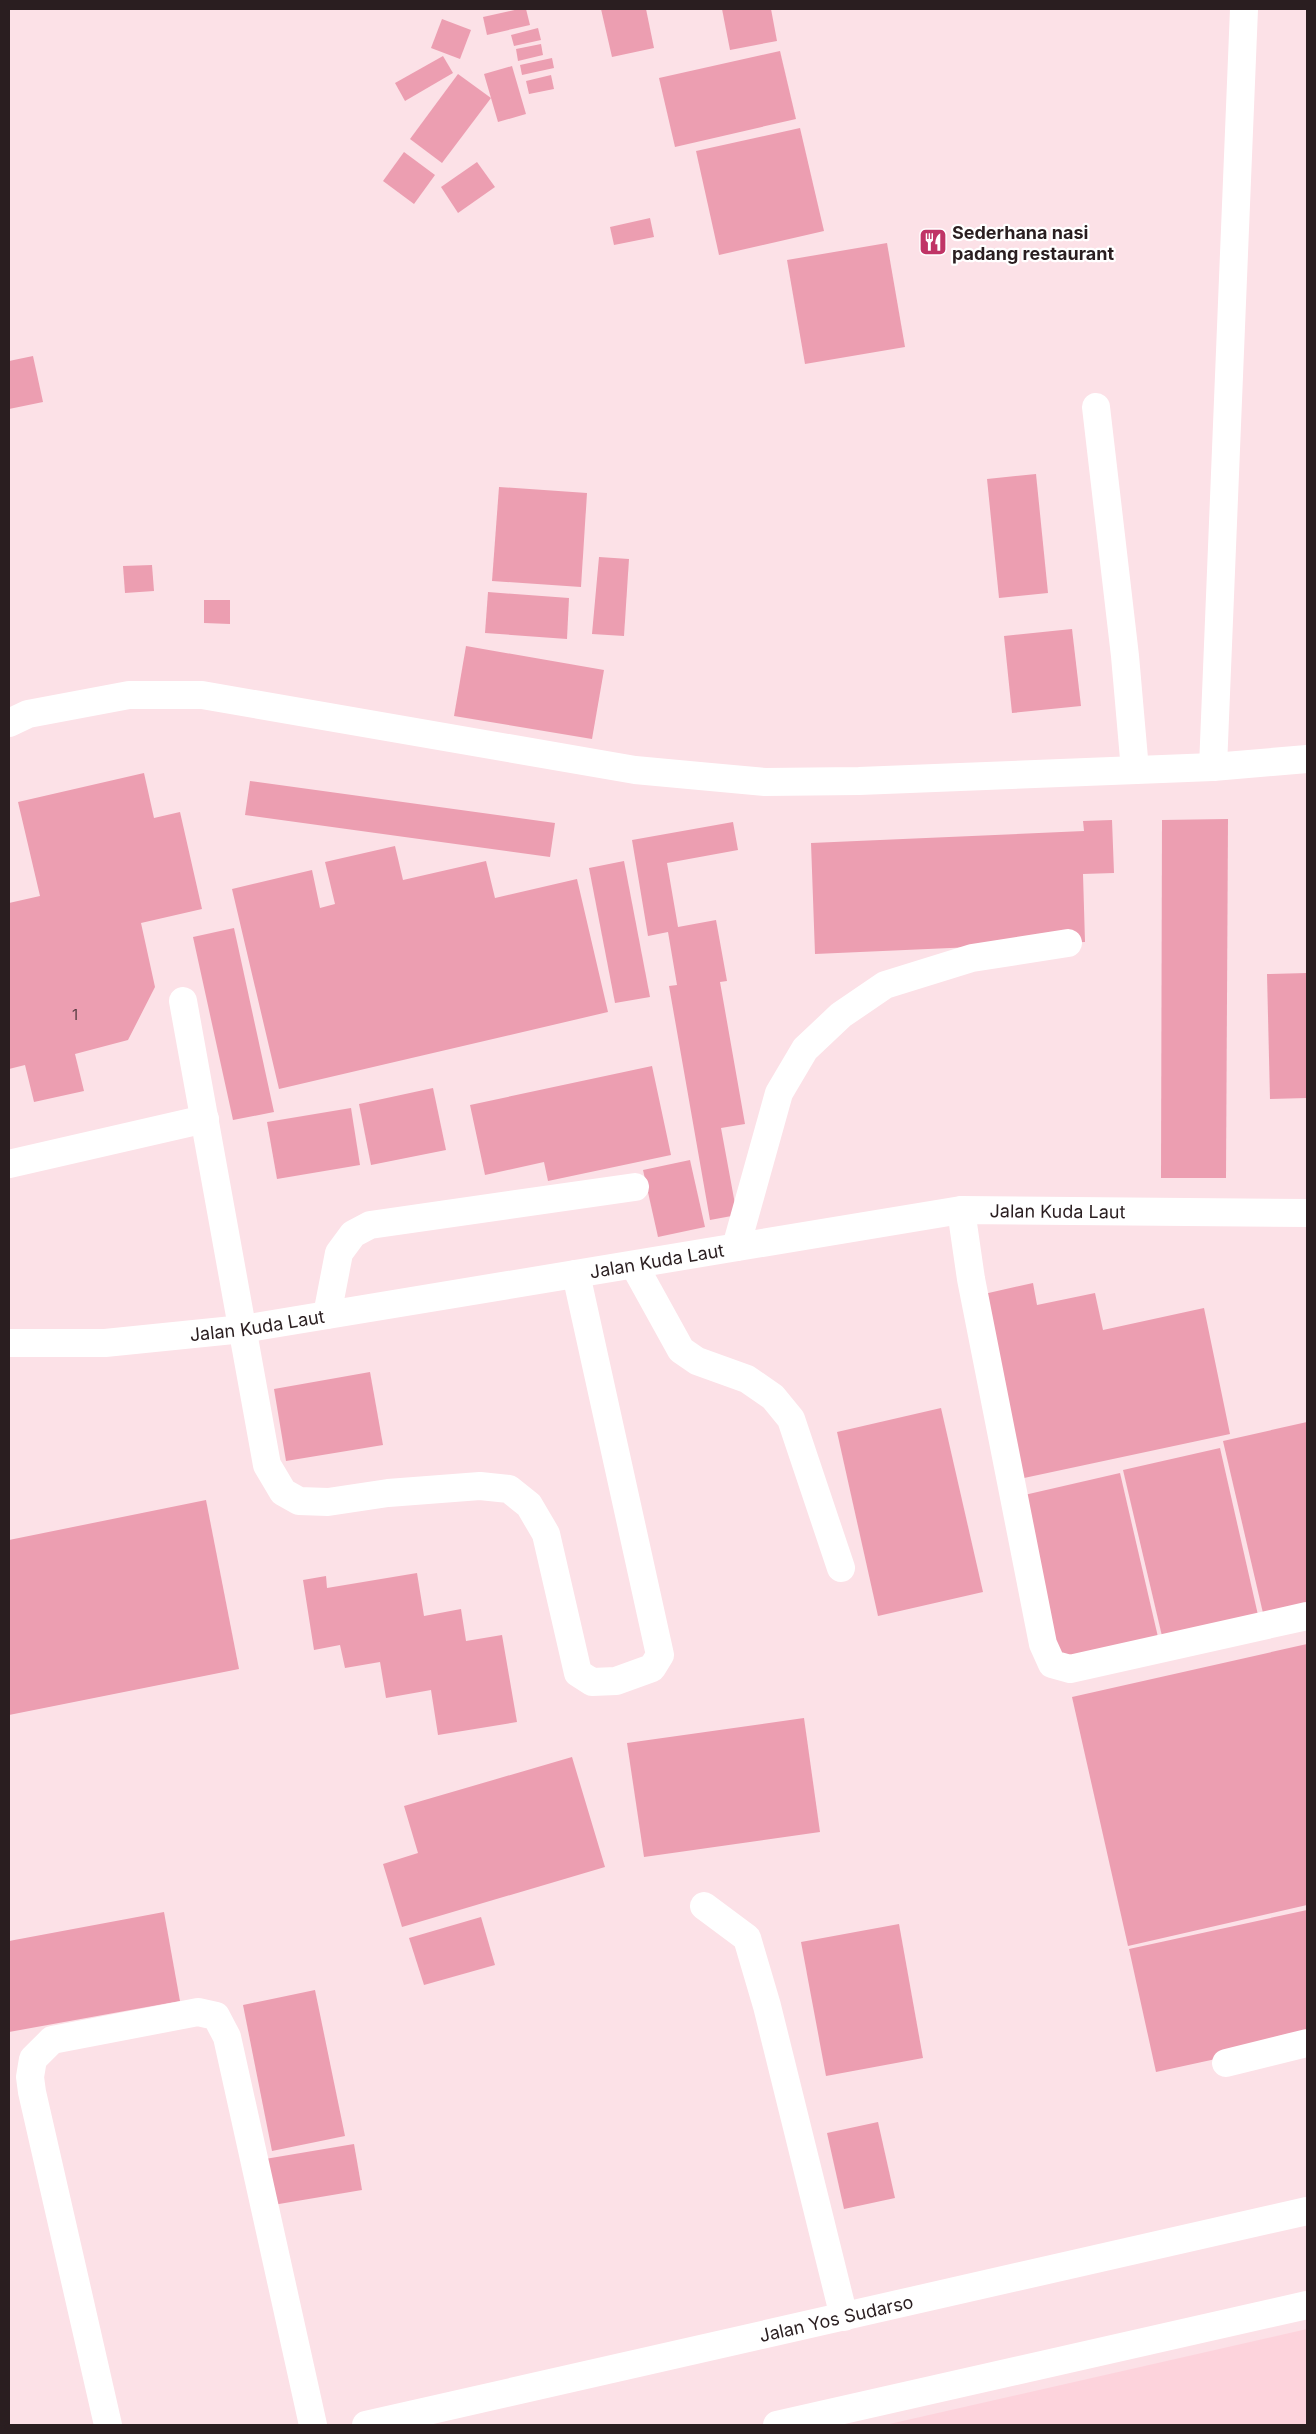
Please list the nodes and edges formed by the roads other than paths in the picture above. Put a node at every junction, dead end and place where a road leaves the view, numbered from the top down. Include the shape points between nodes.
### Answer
1 (1244, 9) edge
2 (1096, 407) dead end
3 (9, 723) edge
4 (1307, 759) edge
5 (1213, 767) junction
6 (1135, 770) junction
7 (1068, 943) dead end
8 (183, 1000) dead end
9 (205, 1118) junction
10 (9, 1164) edge
11 (635, 1187) dead end
12 (961, 1210) junction
13 (1307, 1213) edge
14 (736, 1248) junction
15 (634, 1265) junction
16 (576, 1274) junction
17 (327, 1315) junction
18 (243, 1329) junction
19 (9, 1343) edge
20 (841, 1568) dead end
21 (1307, 1616) edge
22 (704, 1906) dead end
23 (1307, 2043) edge
24 (21, 2061) edge
25 (1226, 2063) dead end
26 (1307, 2211) edge
27 (1307, 2305) edge
28 (844, 2317) junction
29 (108, 2425) edge
30 (313, 2425) edge
31 (366, 2425) edge
32 (777, 2425) edge

1 - 5 main road
2 - 6 main road
3 - 6 main road via 28,714 129,695 202,695 635,770 765,782
4 - 5 main road
5 - 6 main road
7 - 14 main road via 972,958 886,985 841,1015 805,1049 779,1093
8 - 9 main road
9 - 10 main road
9 - 18 main road
11 - 17 main road via 370,1225 353,1234 338,1253
12 - 13 main road, Jalan Kuda Laut
12 - 14 main road, Jalan Kuda Laut
12 - 21 main road via 971,1279 1043,1644 1052,1664 1070,1669
14 - 15 main road, Jalan Kuda Laut
15 - 16 main road, Jalan Kuda Laut
15 - 20 main road via 681,1350 697,1360 747,1379 773,1397 791,1419
16 - 17 main road, Jalan Kuda Laut
16 - 18 main road via 660,1655 652,1668 616,1681 592,1682 578,1673 546,1534 529,1505 509,1489 480,1486 388,1493 328,1502 299,1501 283,1492 267,1465
17 - 18 main road, Jalan Kuda Laut
18 - 19 main road, Jalan Kuda Laut via 105,1343
22 - 28 main road via 747,1938 767,2006
23 - 25 main road
24 - 29 main road via 30,2078
24 - 30 main road via 52,2040 198,2012 216,2016 227,2038
26 - 28 main road, Jalan Yos Sudarso
27 - 32 main road
28 - 31 main road, Jalan Yos Sudarso

